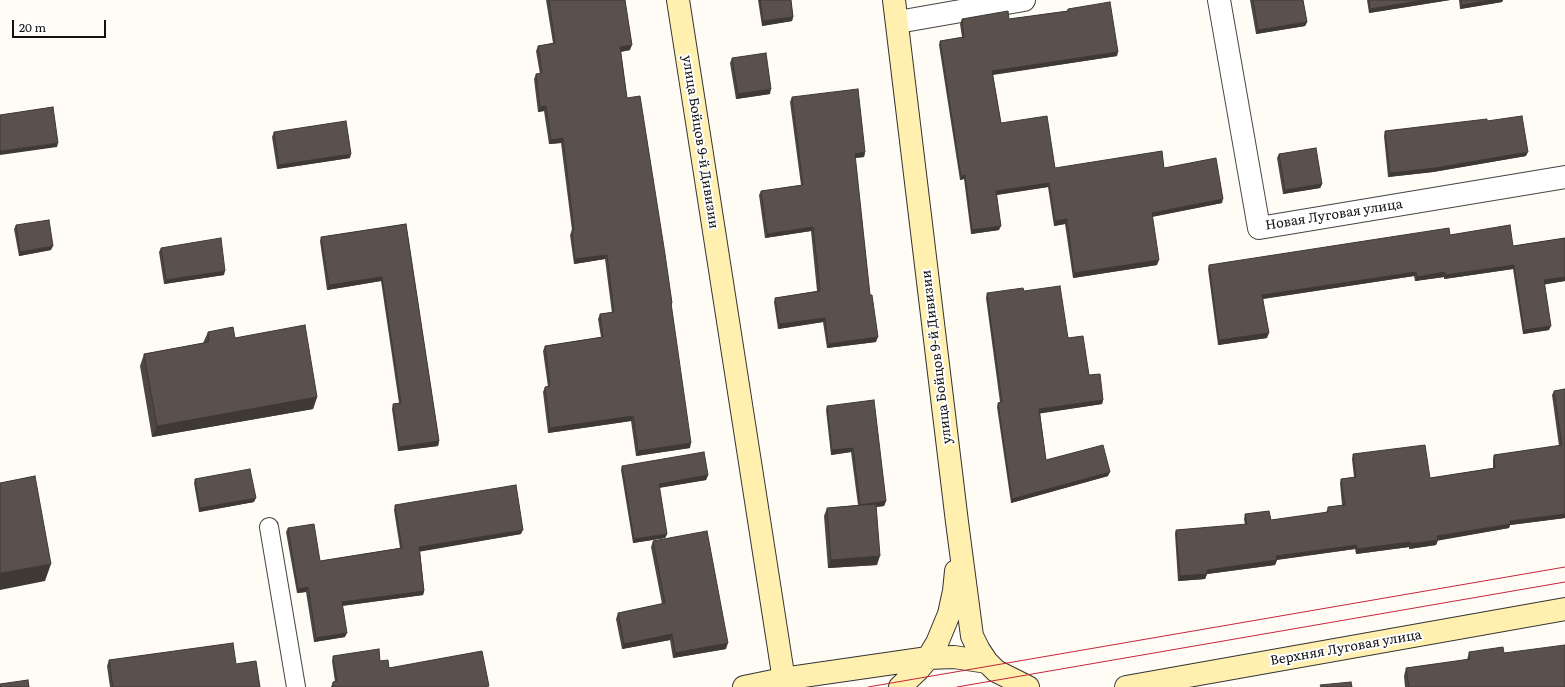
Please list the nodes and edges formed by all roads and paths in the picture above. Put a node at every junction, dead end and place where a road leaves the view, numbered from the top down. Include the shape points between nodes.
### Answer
1 (678, 0) edge
2 (894, 0) edge
3 (1024, 0) edge
4 (1219, 0) edge
5 (898, 22) junction
6 (1565, 177) edge
7 (957, 522) junction
8 (269, 527) dead end
9 (1565, 608) edge
10 (928, 658) junction
11 (987, 662) junction
12 (784, 683) edge
13 (296, 687) edge
14 (744, 687) edge
15 (900, 687) edge
16 (1028, 687) edge
17 (1126, 687) edge

1 - 12 street, улица Бойцов 9-й Дивизии
2 - 5 street, улица Бойцов 9-й Дивизии
3 - 5 street
4 - 6 street, Новая Луговая улица via 1259,228
5 - 7 street, улица Бойцов 9-й Дивизии
7 - 10 street via 954,591 949,614
7 - 11 street, улица Бойцов 9-й Дивизии via 972,636
8 - 13 lane
9 - 17 street, Верхняя Луговая улица
10 - 11 street via 954,657
10 - 12 street
10 - 15 street
11 - 16 street, улица Бойцов 9-й Дивизии via 996,671
12 - 14 street

